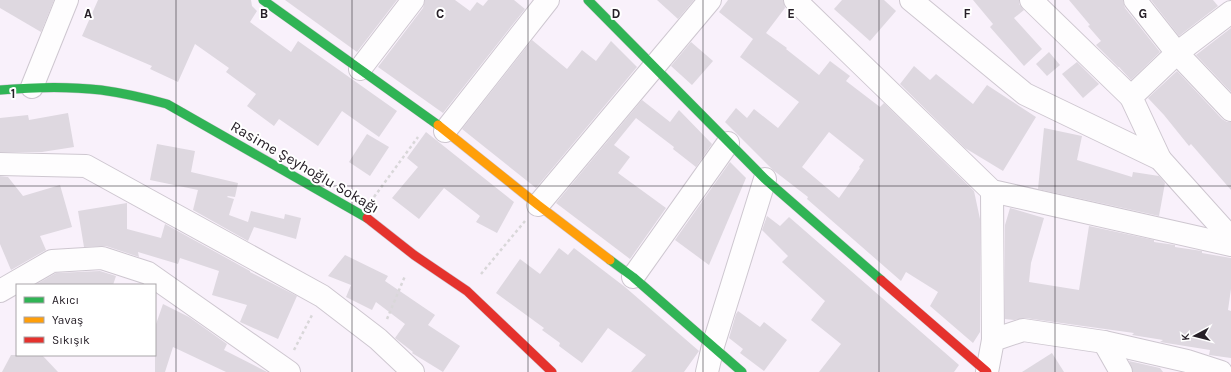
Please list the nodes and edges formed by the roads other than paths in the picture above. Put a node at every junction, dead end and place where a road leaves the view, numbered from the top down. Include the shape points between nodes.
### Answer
1 (67, 0) edge
2 (263, 0) edge
3 (413, 0) edge
4 (548, 0) edge
5 (588, 0) edge
6 (710, 0) edge
7 (795, 0) edge
8 (911, 0) edge
9 (1031, 0) edge
10 (1135, 0) edge
11 (1231, 12) edge
12 (1177, 53) junction
13 (654, 66) junction
14 (360, 69) junction
15 (32, 87) junction
16 (0, 90) edge
17 (1131, 97) junction
18 (1231, 110) edge
19 (438, 126) junction
20 (728, 143) junction
21 (1160, 158) junction
22 (0, 164) edge
23 (765, 178) junction
24 (992, 191) junction
25 (538, 205) junction
26 (1231, 238) edge
27 (1231, 245) edge
28 (633, 277) junction
29 (0, 291) edge
30 (993, 340) junction
31 (1104, 342) junction
32 (714, 346) junction
33 (1190, 366) edge
34 (286, 371) edge
35 (413, 372) edge
36 (552, 372) edge
37 (707, 372) edge
38 (742, 372) edge
39 (987, 372) edge
40 (1121, 372) edge
41 (1221, 372) edge

1 - 15 street
2 - 14 street
3 - 14 street
4 - 19 street
5 - 13 street
6 - 13 street
7 - 24 street
8 - 21 street via 1025,94
9 - 17 street
10 - 12 street
11 - 12 street
12 - 17 street
12 - 18 street
13 - 20 street
13 - 25 street
14 - 19 street
15 - 16 street, Rasime Şeyhoğlu Sokağı
15 - 36 street, Rasime Şeyhoğlu Sokağı via 101,90 167,104 362,214 414,255 467,291
17 - 21 street
19 - 25 street
20 - 23 street
20 - 28 street
21 - 26 street
22 - 35 street via 86,166 322,296 378,340
23 - 32 street
23 - 39 street
24 - 27 street
24 - 30 street
25 - 28 street
28 - 32 street
29 - 34 street via 52,261 102,258 148,273
30 - 31 street via 1023,330
30 - 39 street
31 - 33 street
31 - 40 street
32 - 37 street
32 - 38 street
33 - 41 street

